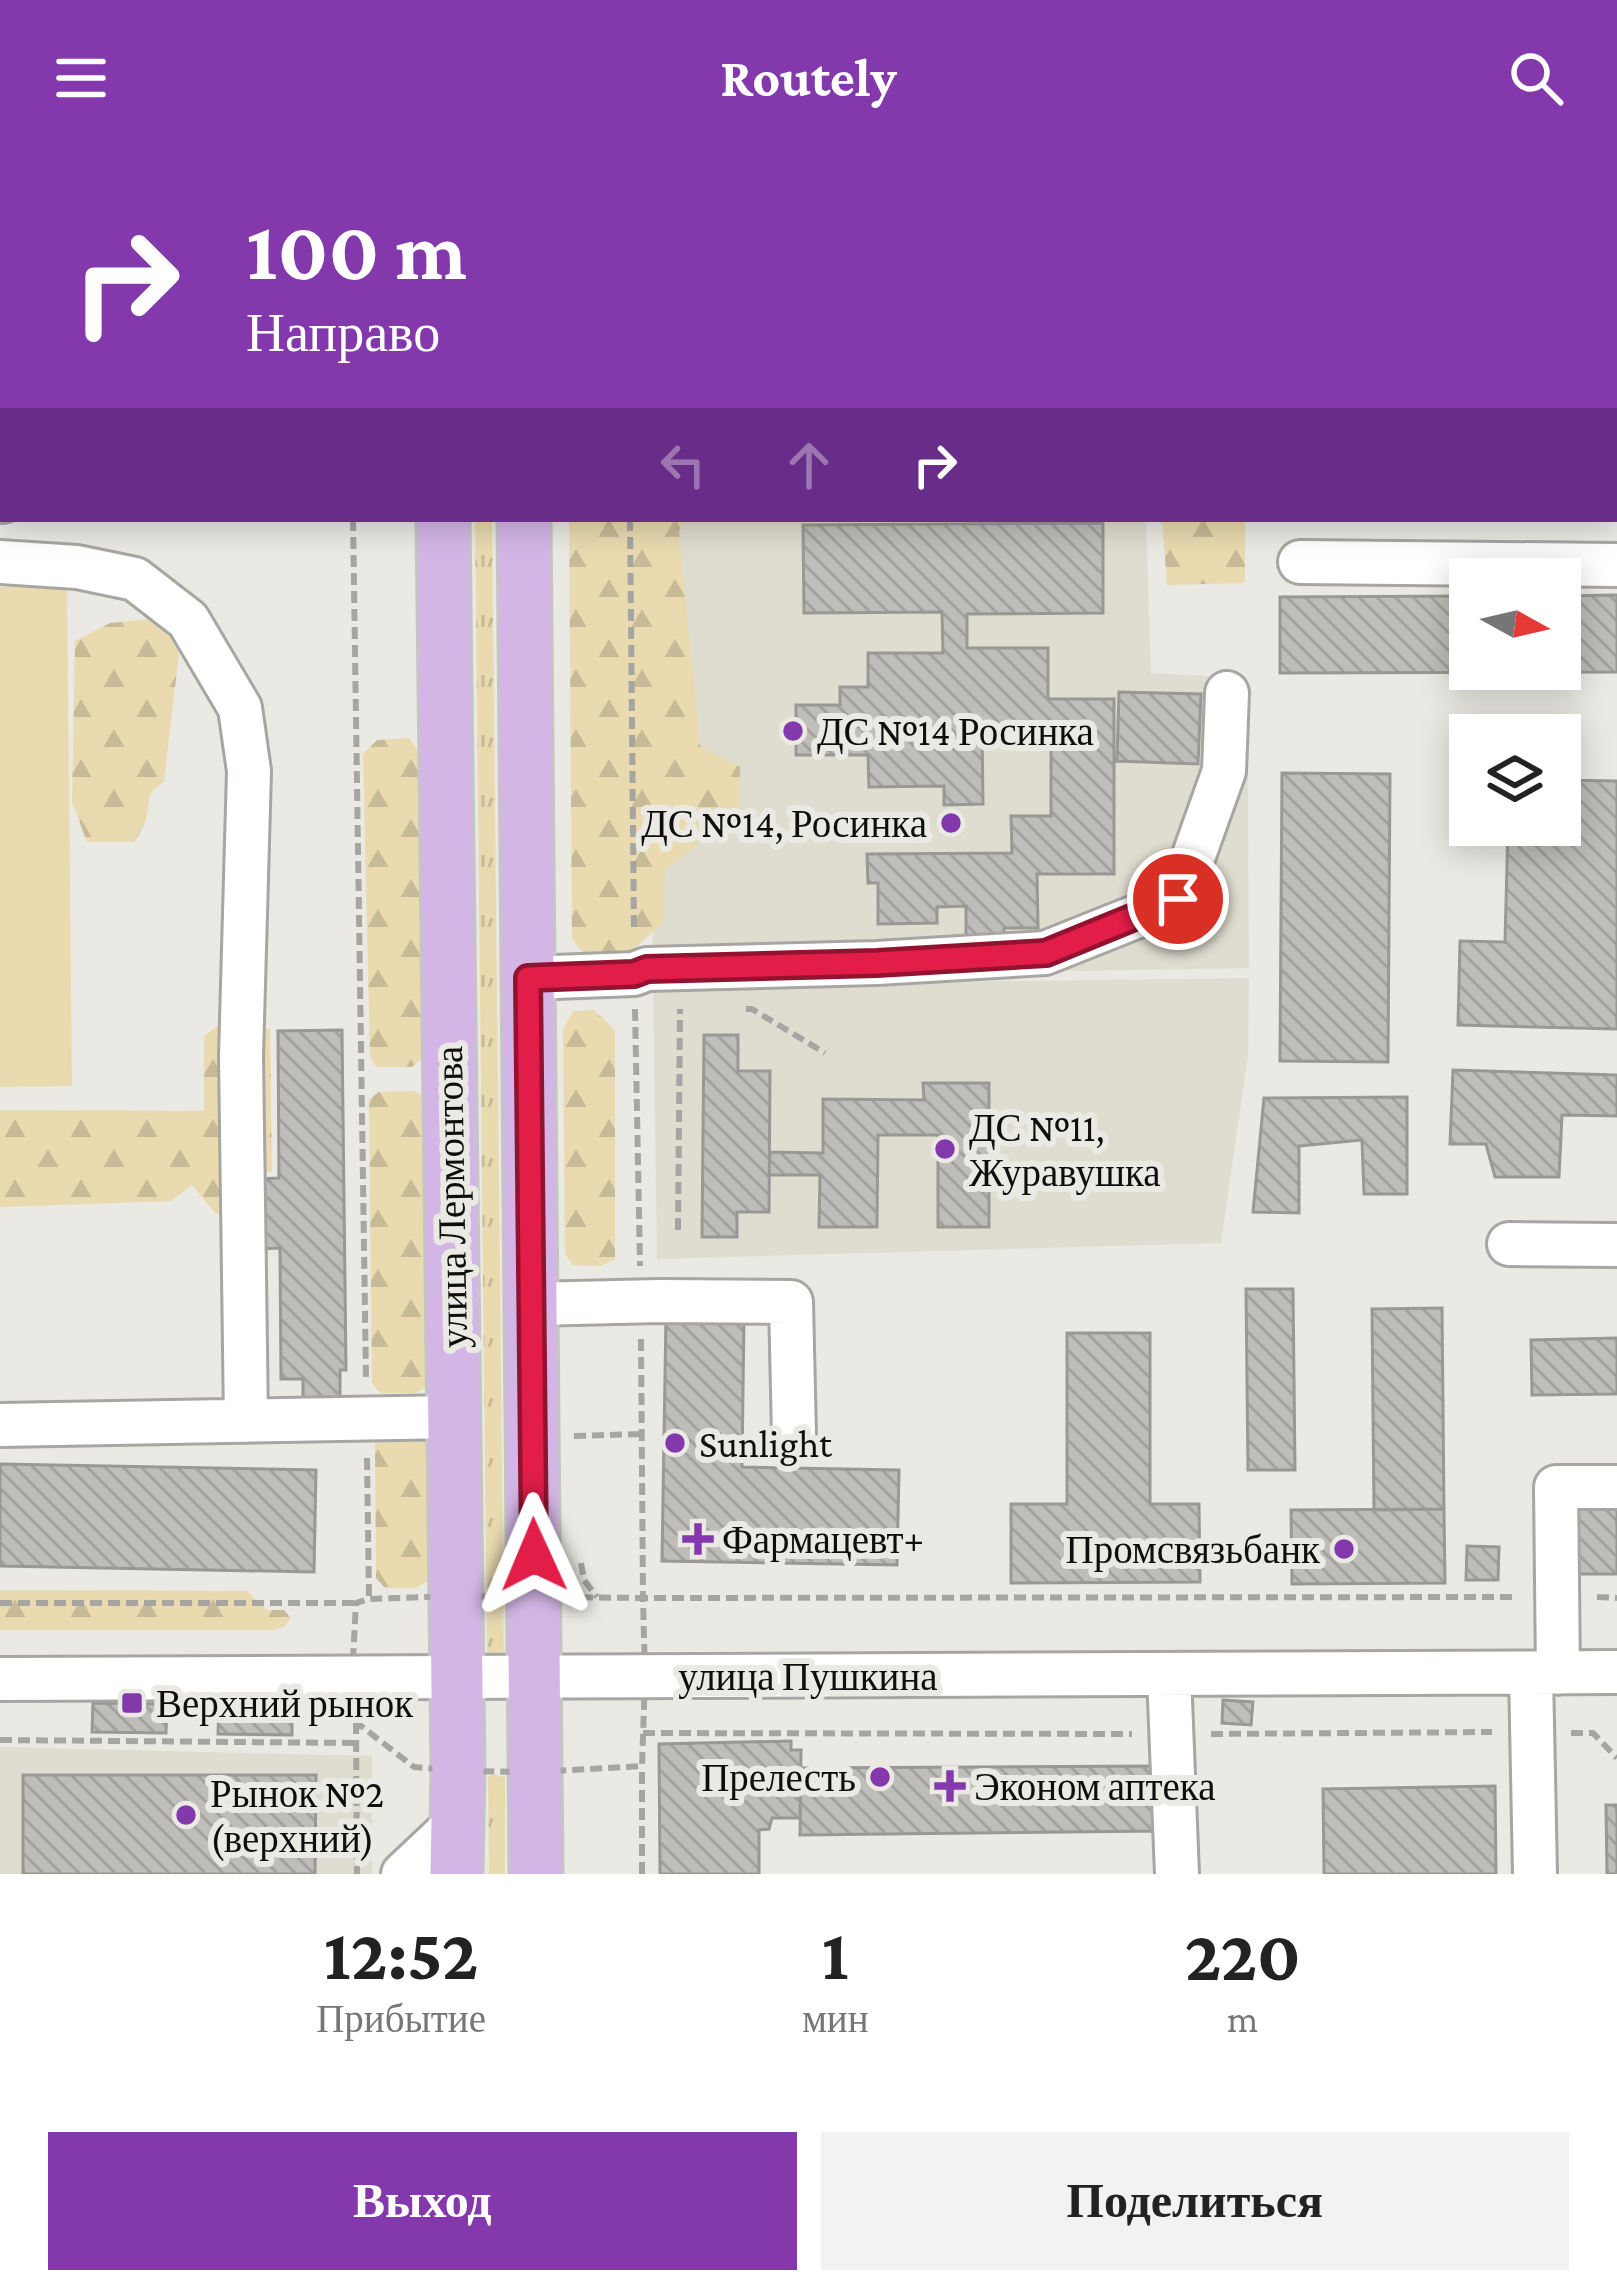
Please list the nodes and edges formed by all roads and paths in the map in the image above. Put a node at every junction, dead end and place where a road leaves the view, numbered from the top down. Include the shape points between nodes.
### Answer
1 (353, 522) edge
2 (443, 522) edge
3 (524, 522) edge
4 (630, 522) edge
5 (0, 562) edge
6 (1300, 562) dead end
7 (1617, 565) edge
8 (1227, 692) dead end
9 (634, 974) junction
10 (528, 978) junction
11 (680, 1009) dead end
12 (728, 1009) dead end
13 (825, 1053) dead end
14 (678, 1230) dead end
15 (1508, 1244) dead end
16 (1617, 1245) edge
17 (641, 1301) junction
18 (531, 1304) junction
19 (366, 1418) junction
20 (454, 1418) junction
21 (246, 1421) junction
22 (0, 1426) edge
23 (641, 1434) junction
24 (574, 1436) dead end
25 (794, 1436) dead end
26 (1617, 1486) edge
27 (1556, 1597) junction
28 (1617, 1598) edge
29 (369, 1599) dead end
30 (0, 1603) edge
31 (356, 1603) dead end
32 (1617, 1672) edge
33 (1544, 1673) junction
34 (1169, 1675) junction
35 (0, 1678) edge
36 (456, 1678) junction
37 (534, 1678) junction
38 (356, 1722) dead end
39 (0, 1740) edge
40 (357, 1743) junction
41 (642, 1766) dead end
42 (456, 1849) edge
43 (357, 1874) edge
44 (403, 1874) edge
45 (536, 1874) edge
46 (642, 1874) edge
47 (1177, 1874) edge
48 (1535, 1874) edge

1 - 19 path
2 - 20 main road, улица Лермонтова
3 - 10 main road, улица Лермонтова
4 - 9 path
5 - 21 street via 136,579 188,620 240,708 249,771 241,1056
6 - 7 street
8 - 9 street via 1224,771 1178,899 1046,953
9 - 10 street
9 - 17 path
10 - 18 main road, улица Лермонтова
11 - 14 path
12 - 13 path via 752,1009
15 - 16 street
17 - 18 street
17 - 23 path
17 - 25 street via 791,1302
18 - 37 main road, улица Лермонтова
19 - 20 street
19 - 21 street
19 - 29 path
20 - 36 main road, улица Лермонтова
21 - 22 street
23 - 24 path
23 - 27 path via 643,1598
26 - 27 street via 1556,1486
27 - 28 path
27 - 33 street
30 - 31 path
32 - 33 street, улица Пушкина
33 - 34 street, улица Пушкина
33 - 48 street
34 - 37 street, улица Пушкина
34 - 47 street
35 - 36 street, улица Пушкина
36 - 37 street, улица Пушкина
36 - 42 main road, улица Лермонтова
37 - 45 main road, улица Лермонтова
38 - 40 path
39 - 40 path
40 - 43 path
41 - 46 path
42 - 44 street

